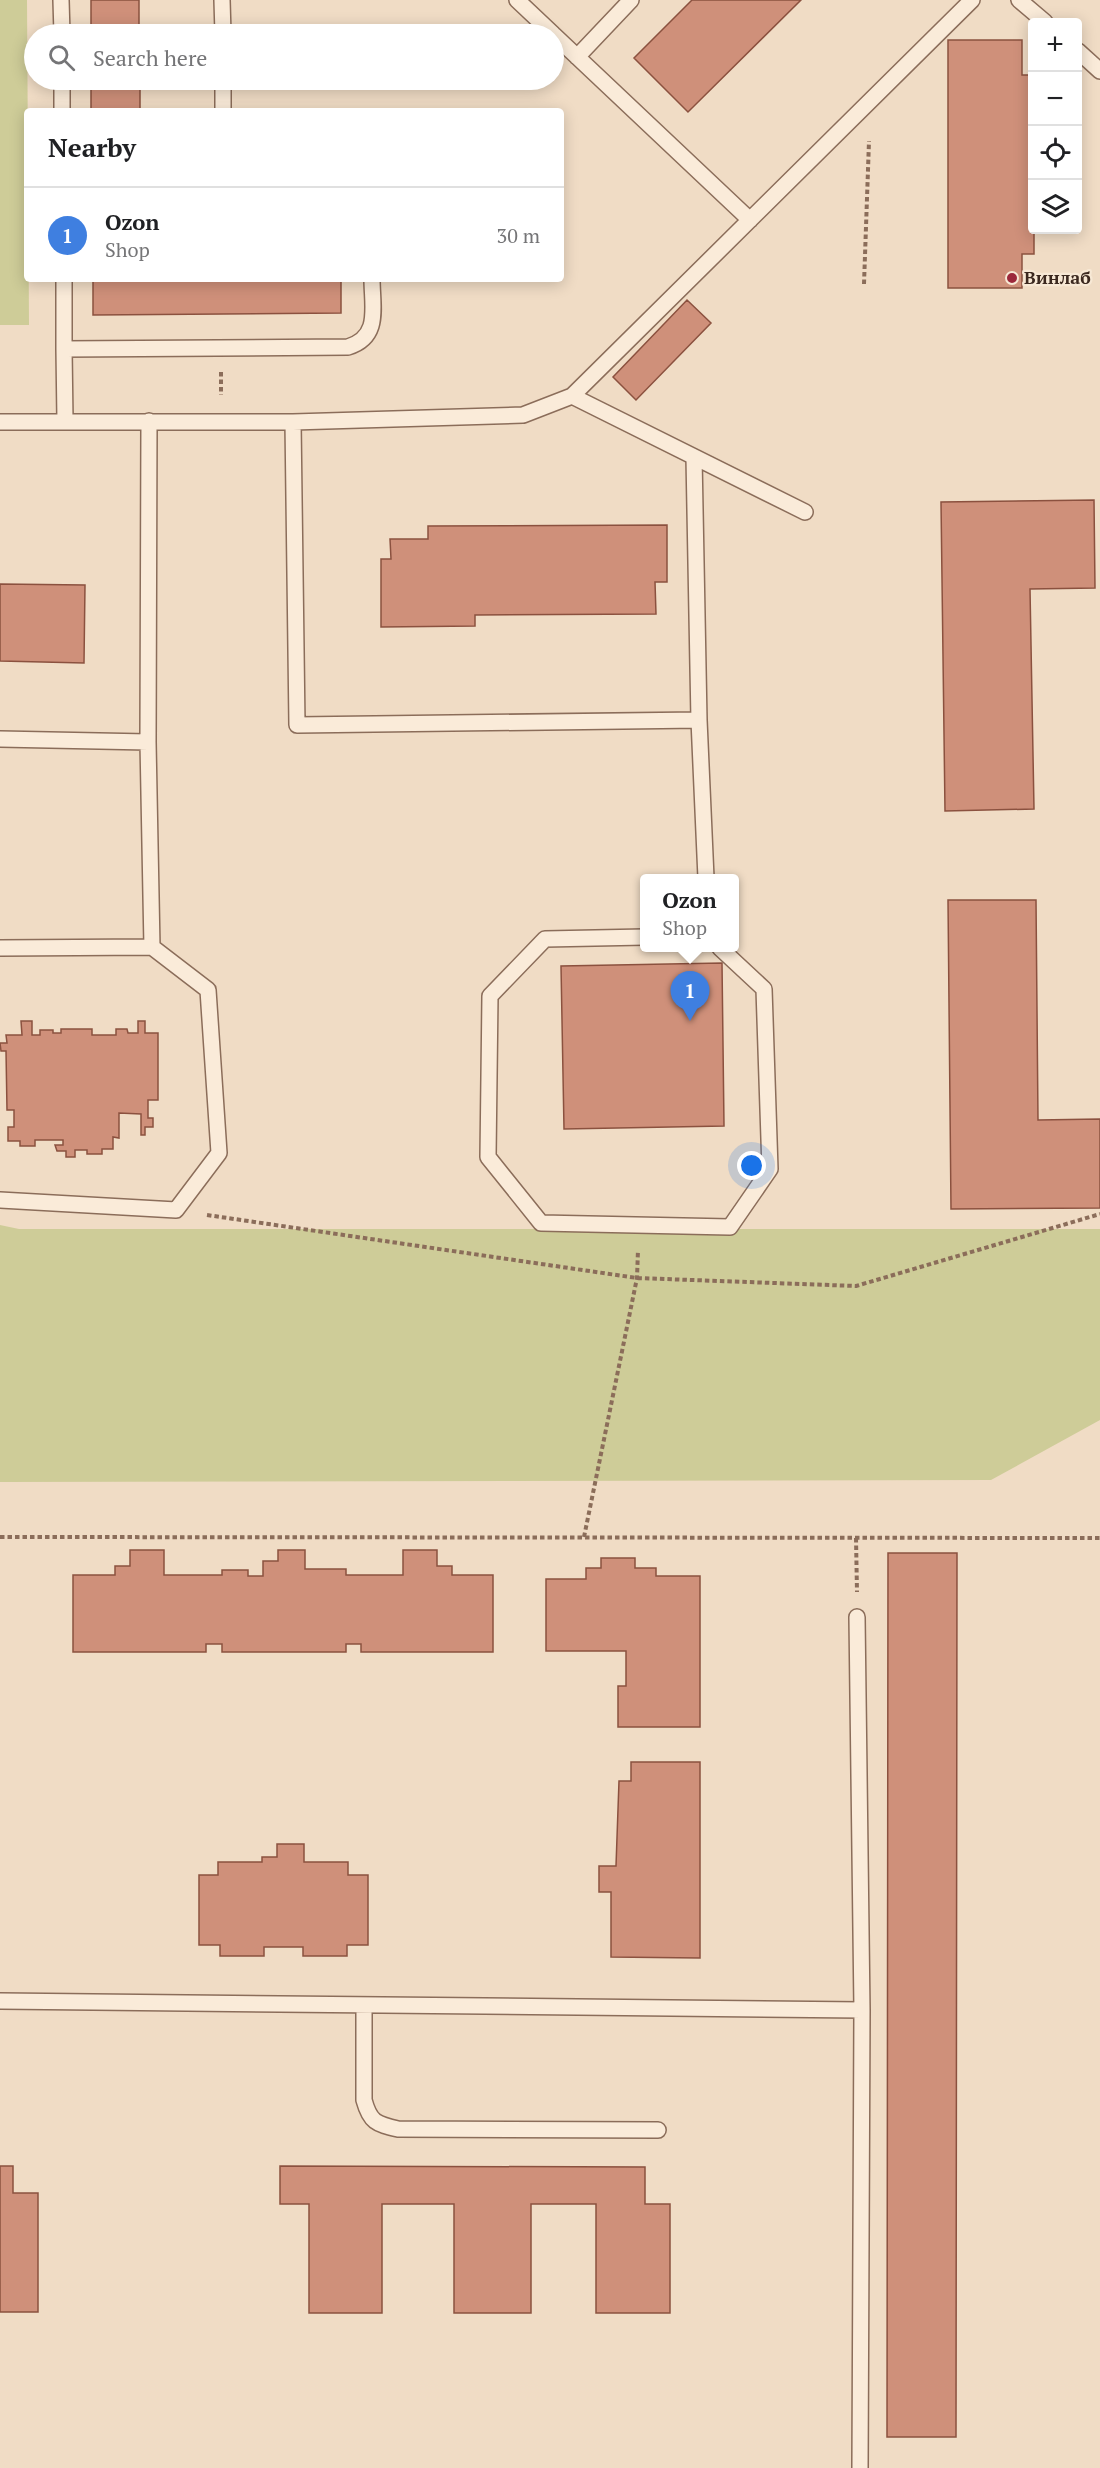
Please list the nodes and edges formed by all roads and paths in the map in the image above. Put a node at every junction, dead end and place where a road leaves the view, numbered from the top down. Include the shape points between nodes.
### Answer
1 (61, 0) edge
2 (222, 0) edge
3 (517, 0) edge
4 (631, 0) edge
5 (972, 0) edge
6 (1019, 0) edge
7 (1040, 18) edge
8 (62, 24) edge
9 (223, 24) edge
10 (542, 24) edge
11 (564, 45) edge
12 (1082, 55) edge
13 (577, 57) junction
14 (1100, 71) edge
15 (62, 90) edge
16 (223, 90) edge
17 (870, 100) junction
18 (62, 108) edge
19 (223, 108) edge
20 (750, 220) junction
21 (64, 282) edge
22 (372, 282) edge
23 (864, 284) dead end
24 (221, 348) junction
25 (64, 349) junction
26 (572, 396) junction
27 (221, 400) dead end
28 (65, 421) junction
29 (149, 421) junction
30 (0, 422) edge
31 (293, 422) junction
32 (694, 457) junction
33 (805, 512) dead end
34 (699, 720) junction
35 (0, 739) edge
36 (148, 742) junction
37 (706, 874) edge
38 (640, 937) edge
39 (152, 947) junction
40 (0, 948) edge
41 (724, 952) edge
42 (0, 1200) edge
43 (638, 1225) junction
44 (0, 1537) edge
45 (584, 1538) junction
46 (856, 1538) junction
47 (1100, 1538) edge
48 (857, 1617) joint
49 (0, 2001) edge
50 (364, 2005) junction
51 (862, 2010) junction
52 (658, 2130) dead end
53 (860, 2468) edge

1 - 8 lane
2 - 9 lane
3 - 10 lane
4 - 13 lane
5 - 17 lane
6 - 7 lane
11 - 13 lane
12 - 14 lane
13 - 20 lane
15 - 18 lane
16 - 19 lane
17 - 20 lane
17 - 23 path
20 - 26 lane
21 - 25 lane
22 - 24 lane via 372,321 368,335 360,343 348,347
24 - 25 lane
24 - 27 path
25 - 28 lane
26 - 31 lane via 523,415
26 - 32 lane
28 - 29 lane
28 - 30 lane
29 - 31 lane
29 - 36 lane
31 - 34 lane via 297,725
32 - 33 lane
32 - 34 lane
34 - 37 lane
35 - 36 lane
36 - 39 lane
38 - 43 lane via 545,939 490,996 488,1157 541,1222
39 - 40 lane
39 - 42 lane via 208,990 219,1152 176,1210
41 - 43 lane via 764,989 770,1169 730,1227
43 - 45 path via 637,1278
44 - 45 path
45 - 46 path
46 - 47 path
46 - 48 path
48 - 51 lane
49 - 50 lane
50 - 51 lane
50 - 52 lane via 364,2100 368,2115 379,2125 398,2129
51 - 53 lane

